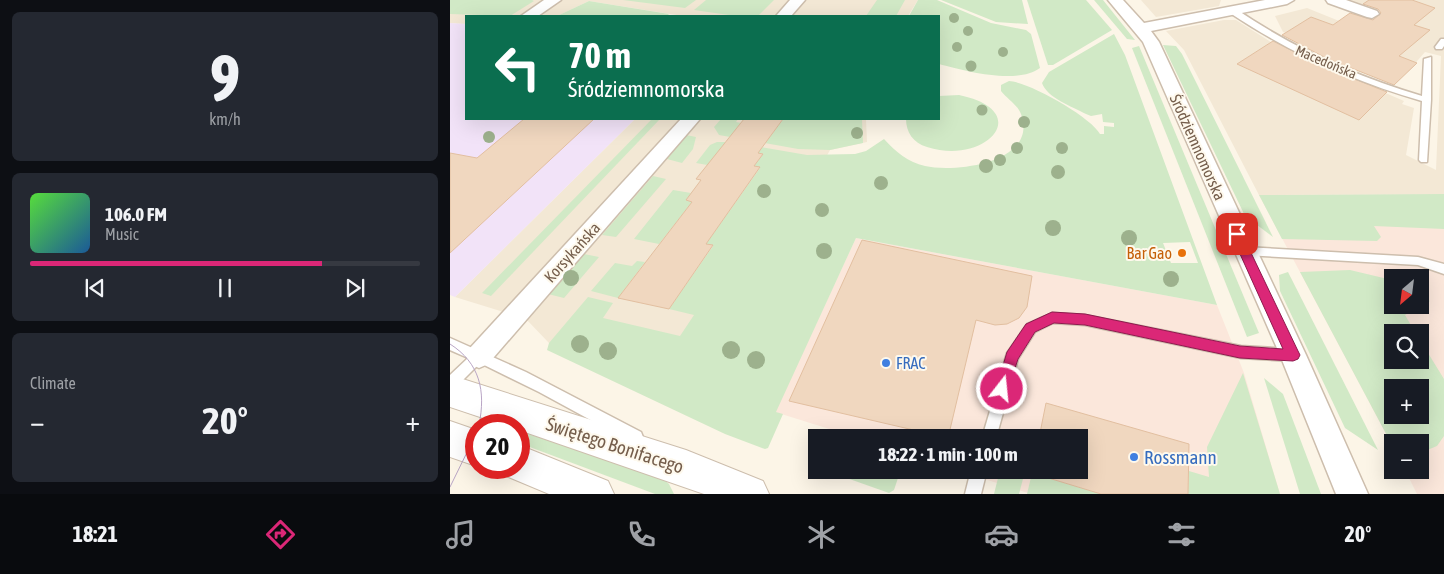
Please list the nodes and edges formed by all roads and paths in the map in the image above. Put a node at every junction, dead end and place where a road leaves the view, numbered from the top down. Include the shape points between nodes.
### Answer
1 (554, 0) edge
2 (798, 0) edge
3 (1115, 0) edge
4 (1287, 0) edge
5 (1333, 0) edge
6 (1236, 6) edge
7 (1372, 14) dead end
8 (530, 15) edge
9 (784, 15) edge
10 (1141, 28) junction
11 (1428, 59) dead end
12 (1426, 100) junction
13 (690, 120) edge
14 (1424, 160) dead end
15 (1245, 251) junction
16 (1444, 269) edge
17 (450, 344) edge
18 (1293, 355) junction
19 (480, 356) junction
20 (450, 384) edge
21 (450, 391) edge
22 (992, 429) edge
23 (450, 439) edge
24 (465, 444) edge
25 (530, 467) edge
26 (711, 477) junction
27 (977, 479) edge
28 (595, 494) edge
29 (750, 494) edge
30 (973, 494) edge
31 (1352, 494) edge

1 - 8 street
2 - 9 street
3 - 10 street, Śródziemnomorska
4 - 6 street
5 - 7 street
6 - 10 street
6 - 12 lane, Macedońska via 1273,37 1303,52 1401,93
10 - 15 street, Śródziemnomorska via 1151,42
11 - 12 lane
12 - 14 lane
13 - 19 street, Korsykańska
15 - 16 lane via 1364,256 1418,261
15 - 18 street, Śródziemnomorska
17 - 19 lane
18 - 22 lane via 1240,352 1085,320 1052,318 1031,328 1012,356
18 - 31 street, Śródziemnomorska
19 - 20 lane, Korsykańska
19 - 26 lane
21 - 26 street, Świętego Bonifacego
23 - 24 street
25 - 28 street
26 - 29 street, Świętego Bonifacego
27 - 30 lane

